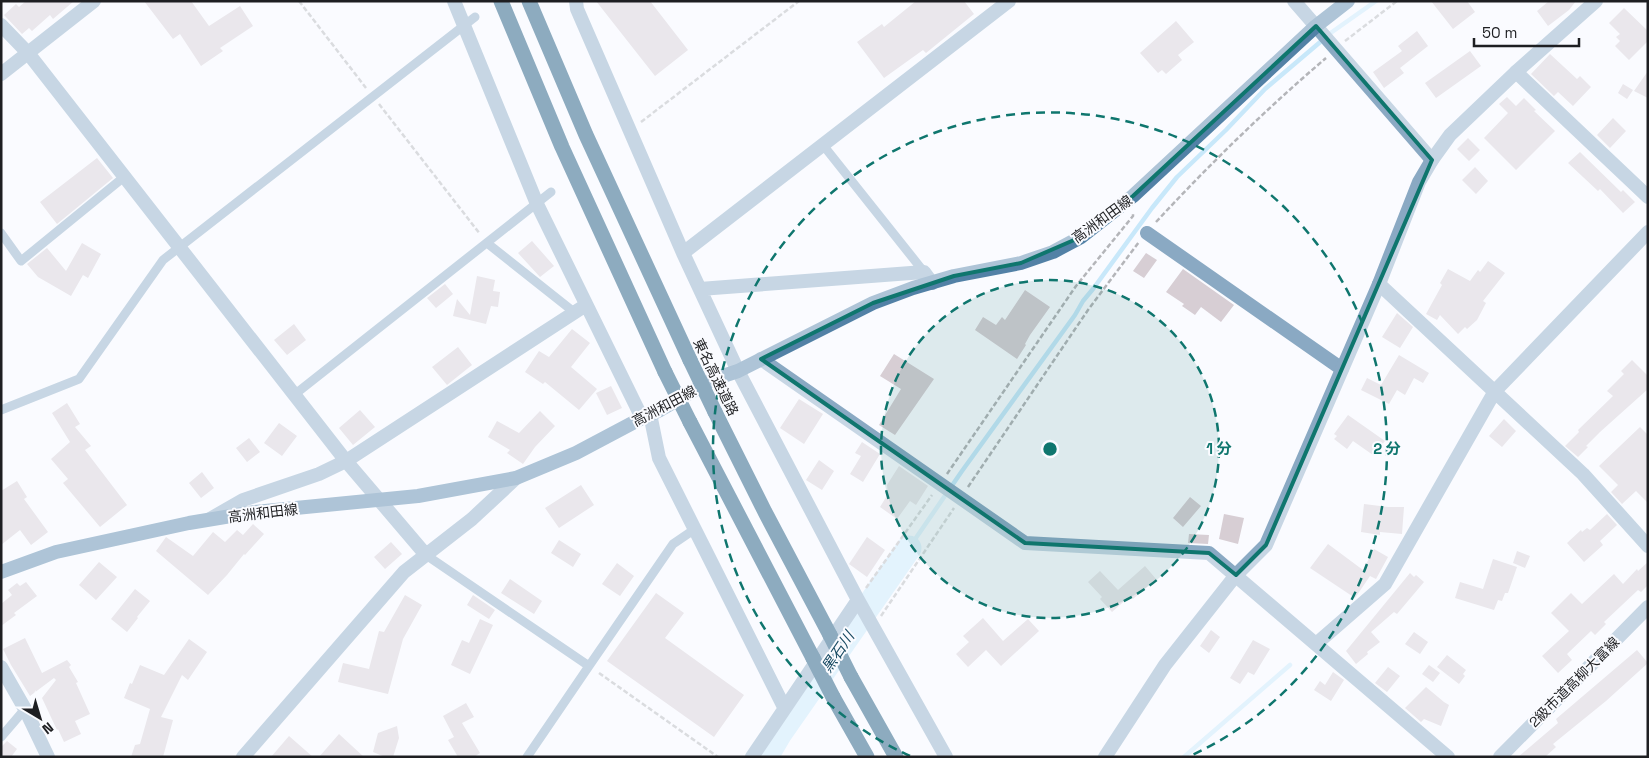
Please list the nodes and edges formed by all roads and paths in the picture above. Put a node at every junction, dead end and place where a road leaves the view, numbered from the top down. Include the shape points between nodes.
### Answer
1 (94, 1) edge
2 (299, 1) edge
3 (454, 1) edge
4 (501, 1) edge
5 (529, 1) edge
6 (576, 1) edge
7 (799, 1) edge
8 (1009, 1) edge
9 (1294, 1) edge
10 (1348, 1) edge
11 (1397, 1) edge
12 (1596, 1) edge
13 (475, 16) dead end
14 (1, 25) edge
15 (463, 26) junction
16 (1316, 26) junction
17 (1336, 49) junction
18 (28, 53) junction
19 (1516, 72) junction
20 (1, 74) edge
21 (373, 96) junction
22 (630, 130) junction
23 (823, 145) junction
24 (1432, 160) junction
25 (124, 177) junction
26 (551, 192) dead end
27 (1133, 196) junction
28 (1648, 197) edge
29 (537, 204) junction
30 (1147, 232) junction
31 (1648, 232) edge
32 (1, 233) edge
33 (487, 243) junction
34 (179, 246) junction
35 (683, 253) junction
36 (928, 277) junction
37 (1379, 284) junction
38 (700, 289) junction
39 (580, 309) junction
40 (761, 359) junction
41 (1342, 369) junction
42 (738, 371) junction
43 (1495, 391) junction
44 (294, 395) junction
45 (1, 410) edge
46 (646, 416) junction
47 (346, 461) junction
48 (516, 478) junction
49 (940, 484) junction
50 (960, 499) junction
51 (380, 500) junction
52 (209, 520) junction
53 (695, 529) junction
54 (1648, 546) edge
55 (426, 555) junction
56 (1, 572) edge
57 (1236, 575) junction
58 (859, 602) junction
59 (1648, 607) edge
60 (874, 628) junction
61 (1316, 644) junction
62 (589, 666) junction
63 (1, 667) edge
64 (784, 707) junction
65 (25, 709) junction
66 (1, 737) edge
67 (48, 757) edge
68 (243, 757) edge
69 (526, 757) edge
70 (718, 757) edge
71 (752, 757) edge
72 (867, 757) edge
73 (896, 757) edge
74 (946, 757) edge
75 (1105, 757) edge
76 (1448, 757) edge
77 (1500, 757) edge

1 - 18 street
2 - 21 path
3 - 15 street
4 - 72 highway, bridge via 562,147 665,372
5 - 73 highway, 東名高速道路, bridge via 586,135 715,412
6 - 22 street
7 - 22 path
8 - 23 street
9 - 16 street
10 - 16 main road, 高洲和田線
11 - 17 path
12 - 19 street
13 - 15 lane
14 - 18 street
15 - 21 lane
15 - 29 street
16 - 17 street
16 - 27 main road, 高洲和田線
17 - 24 street
17 - 30 path via 1207,168
18 - 20 street
18 - 25 street
19 - 24 street via 1450,135
19 - 28 street
21 - 33 path
21 - 34 lane
22 - 35 street
23 - 35 street
23 - 36 lane
24 - 37 street via 1419,182
25 - 32 lane via 21,260
25 - 34 street
26 - 29 lane
27 - 36 main road, 高洲和田線 via 1081,237 1053,252 1021,263 954,276
27 - 49 path via 1133,216 1076,286
29 - 33 lane
29 - 39 street
30 - 41 street
30 - 50 path via 1088,310
31 - 43 street
33 - 39 lane
33 - 44 lane
34 - 44 street
34 - 45 lane via 163,260 79,379
35 - 38 street
36 - 38 street
36 - 40 main road, 高洲和田線
37 - 41 street
37 - 43 street
38 - 42 street
39 - 46 street
39 - 47 street
40 - 42 main road, 高洲和田線
40 - 49 street
41 - 57 street via 1266,545
42 - 46 main road, 高洲和田線 via 714,379
42 - 58 street
43 - 54 street via 1583,474
43 - 61 street via 1385,584
44 - 47 street
46 - 48 main road, 高洲和田線 via 576,453
46 - 53 street via 660,458
47 - 51 street
47 - 52 street via 319,474 243,500
48 - 51 main road, 高洲和田線
48 - 55 street via 472,519
49 - 50 street
49 - 58 path
50 - 57 street via 1025,543 1209,553
50 - 60 path
51 - 52 main road, 高洲和田線 via 255,512
51 - 55 street
52 - 56 main road, 高洲和田線 via 56,552
53 - 62 lane via 673,544
53 - 64 street
55 - 62 lane
55 - 68 street via 404,572
57 - 61 street
57 - 75 street via 1165,665
58 - 60 street
58 - 64 street
59 - 77 street, 2級市道高柳大富線
60 - 74 street
61 - 76 street
62 - 69 lane
62 - 70 path
63 - 65 street
64 - 71 street
65 - 66 lane
65 - 67 street

